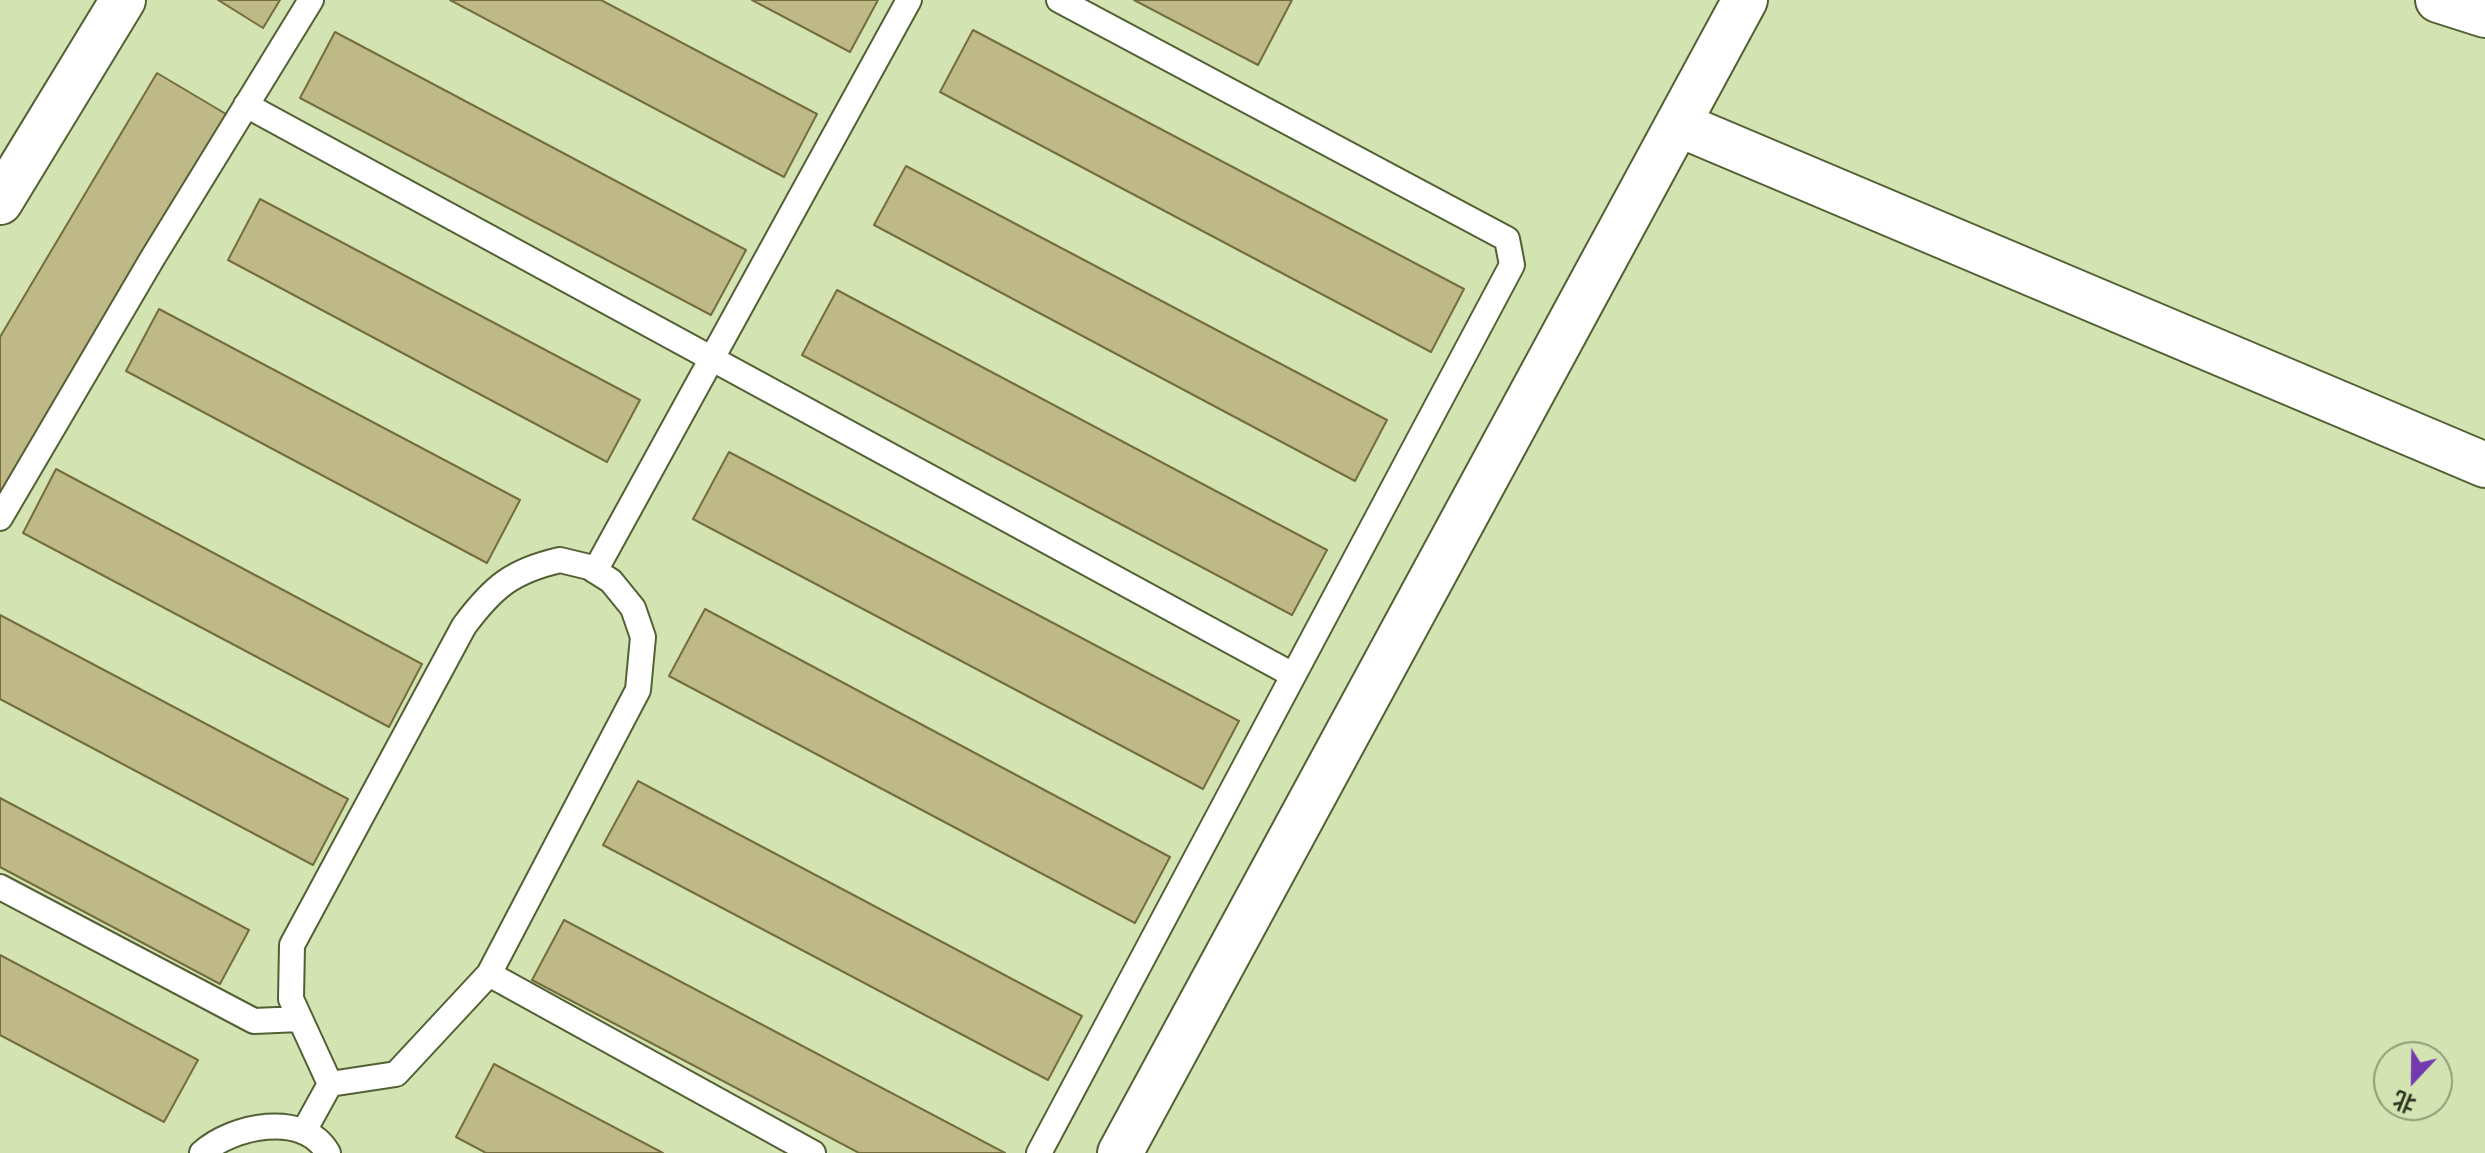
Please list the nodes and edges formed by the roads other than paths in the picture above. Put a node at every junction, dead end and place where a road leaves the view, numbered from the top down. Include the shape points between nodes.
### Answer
1 (123, 0) edge
2 (311, 0) edge
3 (909, 0) edge
4 (1059, 0) edge
5 (1745, 0) edge
6 (2438, 0) edge
7 (2485, 15) edge
8 (246, 105) junction
9 (1678, 124) junction
10 (0, 202) edge
11 (712, 359) junction
12 (2485, 465) edge
13 (0, 518) edge
14 (595, 571) junction
15 (1293, 675) junction
16 (0, 887) edge
17 (489, 974) junction
18 (300, 1019) junction
19 (330, 1084) junction
20 (304, 1131) junction
21 (202, 1153) edge
22 (328, 1153) edge
23 (813, 1153) edge
24 (1039, 1153) edge
25 (1120, 1153) edge

1 - 10 street
2 - 8 lane
3 - 11 lane
4 - 15 lane via 1507,239 1512,265
5 - 9 street
6 - 7 street
8 - 11 lane
8 - 13 lane
9 - 12 street
9 - 25 street
11 - 14 lane
11 - 15 lane
14 - 17 lane via 633,608 643,637 638,690
14 - 18 lane via 560,560 525,568 496,587 464,626 292,945 291,999
15 - 24 lane
16 - 18 lane via 254,1021
17 - 19 lane via 396,1074
17 - 23 lane
18 - 19 lane
19 - 20 lane
20 - 21 lane via 268,1126 240,1131
20 - 22 lane

